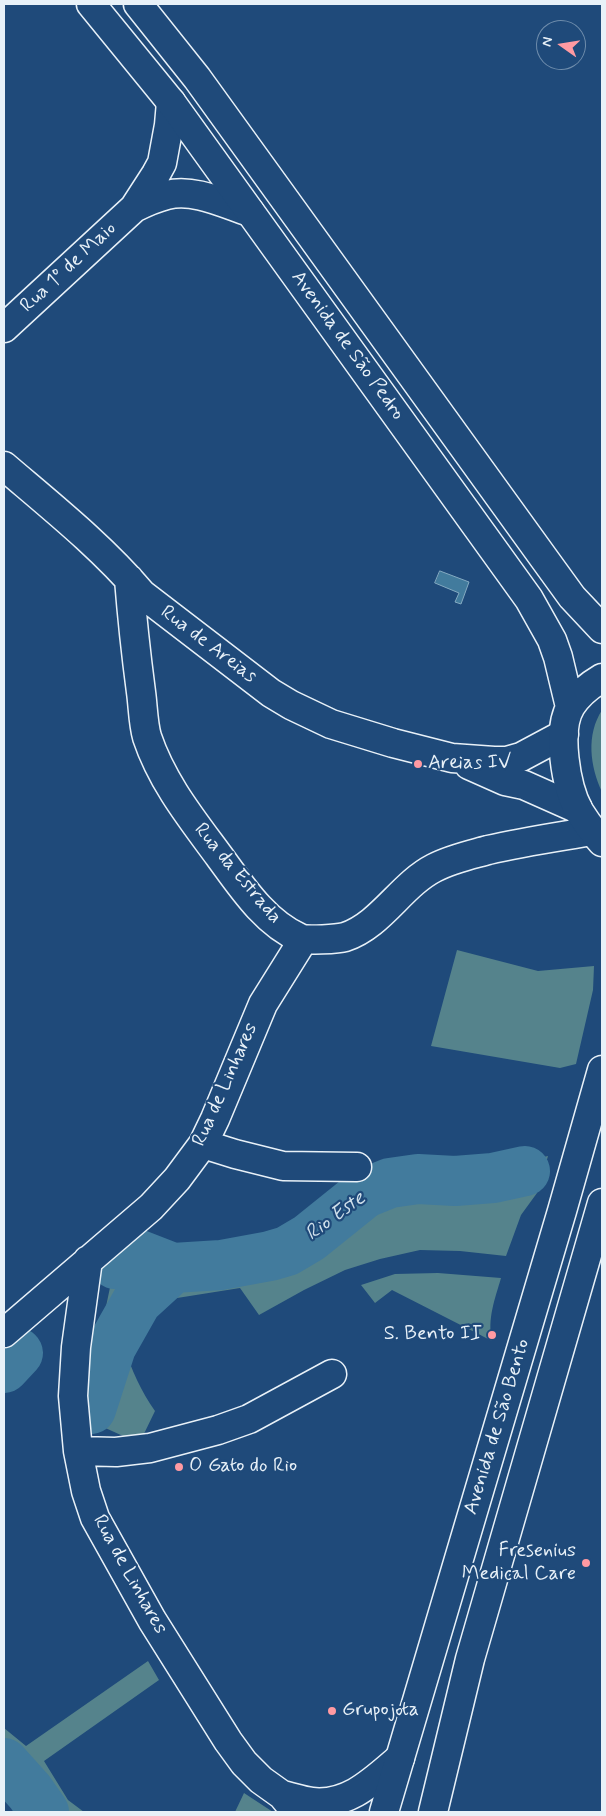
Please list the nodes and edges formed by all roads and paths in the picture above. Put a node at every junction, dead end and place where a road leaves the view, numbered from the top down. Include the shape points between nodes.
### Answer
1 (91, 4) edge
2 (138, 4) edge
3 (171, 102) junction
4 (134, 208) junction
5 (250, 212) junction
6 (4, 328) edge
7 (4, 466) edge
8 (129, 579) junction
9 (602, 629) edge
10 (602, 678) edge
11 (570, 707) junction
12 (564, 734) junction
13 (452, 758) junction
14 (591, 827) edge
15 (303, 940) junction
16 (602, 1070) edge
17 (203, 1144) junction
18 (357, 1167) dead end
19 (602, 1203) edge
20 (88, 1260) junction
21 (4, 1333) edge
22 (332, 1374) dead end
23 (78, 1451) junction
24 (400, 1758) junction
25 (289, 1804) edge
26 (437, 1806) edge
27 (384, 1812) edge

1 - 3 street, Avenida de São Pedro
2 - 9 street, Avenida de São Pedro via 203,86 572,597
3 - 4 street, Rua 1º de Maio via 162,163
3 - 5 street, Avenida de São Pedro
4 - 5 street, Rua 1º de Maio via 167,195 181,194 208,198
4 - 6 street, Rua 1º de Maio
5 - 11 street, Avenida de São Pedro via 529,599 552,640
7 - 8 street, Rua de Areias via 69,520
8 - 13 street, Rua de Areias via 142,594 291,705 331,724
8 - 15 street, Rua da Estrada via 147,735 162,774 181,805 251,898 282,929
10 - 11 street via 580,694
11 - 12 street, Avenida de São Pedro
12 - 13 street, Rua de Areias via 507,761
12 - 14 street, Avenida de São Pedro via 568,778
13 - 14 street, Rua de Areias via 524,785
14 - 15 street via 453,859 433,868 359,931 344,937
15 - 17 street, Rua de Linhares via 262,1004
16 - 24 street, Avenida de São Bento
17 - 18 street via 283,1166
17 - 20 street, Rua de Linhares via 178,1179 151,1207
19 - 26 street, Avenida de São Bento via 470,1659
20 - 21 street
20 - 23 street, Rua de Linhares via 73,1396
22 - 23 street via 249,1419 218,1430 150,1448 116,1452
23 - 25 street, Rua de Linhares via 95,1518 152,1620 244,1763
24 - 25 street, Rua de Linhares via 369,1784 339,1801
24 - 27 street, Avenida de São Bento

